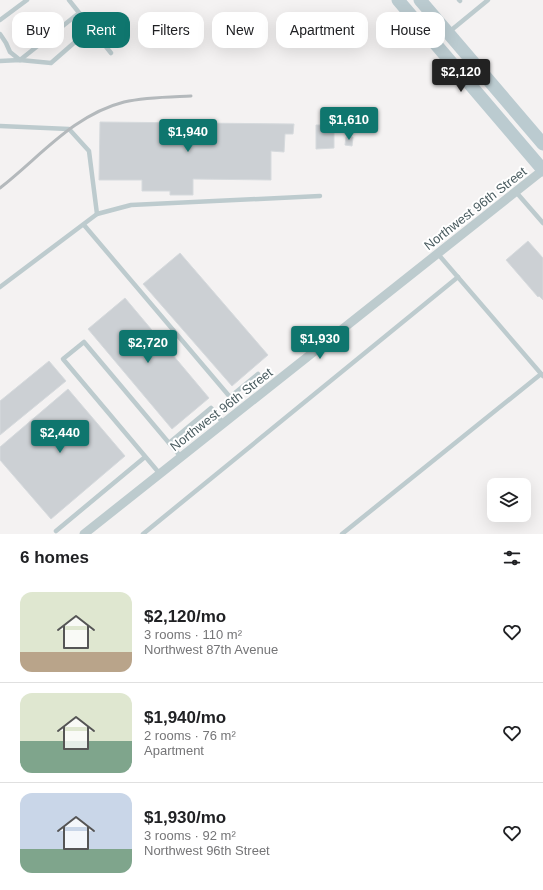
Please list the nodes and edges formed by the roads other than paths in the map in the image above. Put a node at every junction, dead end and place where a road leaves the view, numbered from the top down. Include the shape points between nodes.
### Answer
1 (26, 0) edge
2 (69, 0) edge
3 (398, 0) edge
4 (420, 0) edge
5 (488, 0) edge
6 (79, 12) edge
7 (72, 19) edge
8 (0, 20) edge
9 (448, 33) junction
10 (0, 34) edge
11 (72, 45) edge
12 (107, 48) edge
13 (111, 53) dead end
14 (20, 60) junction
15 (0, 61) edge
16 (0, 126) edge
17 (543, 144) edge
18 (543, 170) edge
19 (516, 192) junction
20 (320, 196) dead end
21 (97, 214) junction
22 (543, 223) edge
23 (84, 224) junction
24 (438, 254) junction
25 (458, 277) junction
26 (0, 287) edge
27 (258, 374) dead end
28 (542, 375) edge
29 (224, 424) junction
30 (169, 443) junction
31 (145, 457) junction
32 (181, 457) junction
33 (160, 474) junction
34 (56, 531) dead end
35 (84, 534) edge
36 (143, 534) edge
37 (342, 534) edge

1 - 8 lane
2 - 6 lane
3 - 18 main road
4 - 9 main road
5 - 9 lane
7 - 14 lane
9 - 17 main road
10 - 14 lane via 10,52
11 - 14 lane via 51,63
12 - 13 lane
14 - 15 lane
16 - 21 lane via 69,129 89,151
18 - 19 street, Northwest 96th Street
19 - 22 lane
19 - 24 street, Northwest 96th Street
20 - 21 lane via 131,205
21 - 23 lane
23 - 26 lane
23 - 27 lane via 230,397
24 - 25 lane
24 - 29 street, Northwest 96th Street
25 - 28 lane
25 - 36 lane
28 - 37 lane
29 - 30 lane via 211,408
29 - 32 street, Northwest 96th Street
30 - 31 lane via 84,342 63,359
30 - 32 lane
31 - 33 lane
31 - 34 lane
32 - 33 street, Northwest 96th Street
33 - 35 street, Northwest 96th Street

